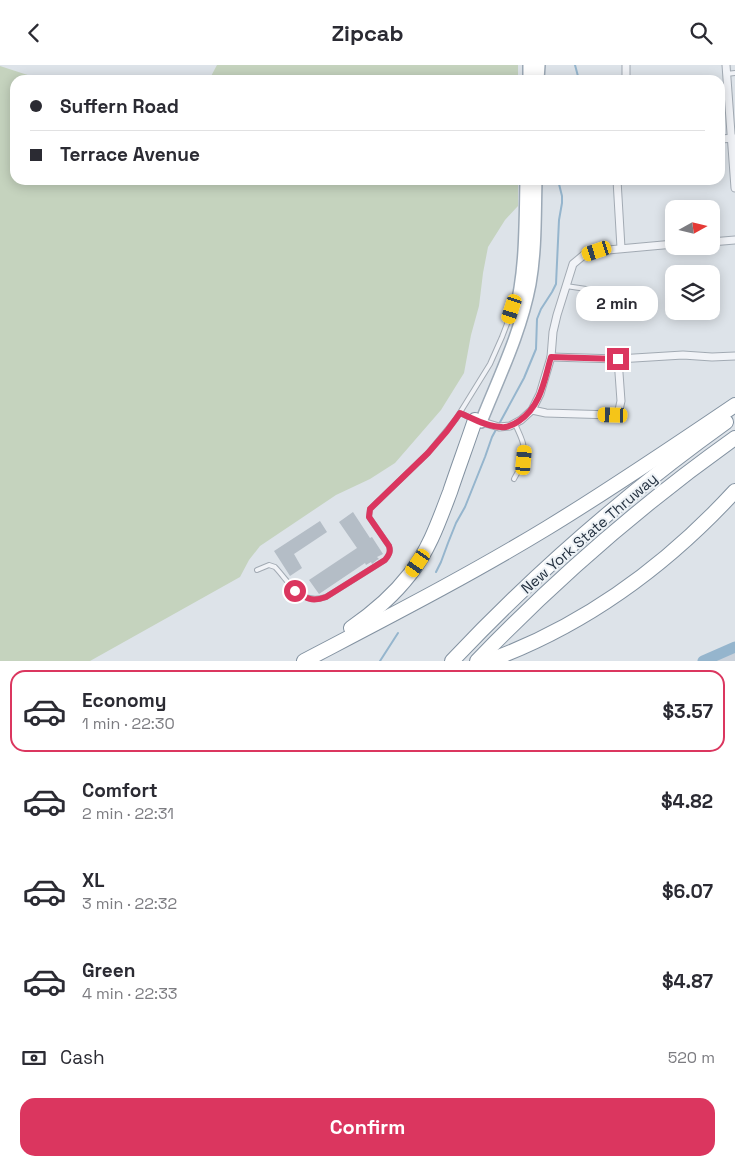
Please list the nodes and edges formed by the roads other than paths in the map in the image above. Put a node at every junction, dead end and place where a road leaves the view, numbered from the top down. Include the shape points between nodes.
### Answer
1 (726, 65) edge
2 (735, 73) edge
3 (726, 74) junction
4 (733, 138) edge
5 (526, 185) edge
6 (536, 185) edge
7 (617, 185) edge
8 (735, 188) edge
9 (735, 240) edge
10 (720, 241) edge
11 (665, 245) edge
12 (621, 248) junction
13 (524, 251) junction
14 (566, 286) junction
15 (613, 293) dead end
16 (735, 356) edge
17 (551, 357) junction
18 (618, 359) junction
19 (735, 405) edge
20 (532, 410) junction
21 (460, 413) junction
22 (735, 416) edge
23 (478, 421) junction
24 (515, 424) junction
25 (735, 438) edge
26 (514, 479) dead end
27 (735, 491) edge
28 (257, 570) dead end
29 (299, 661) edge
30 (304, 661) edge
31 (452, 661) edge
32 (477, 661) edge
33 (488, 661) edge

1 - 3 street
2 - 3 lane
3 - 4 street
4 - 8 street
5 - 13 main road
6 - 23 main road via 534,252 527,297 519,326
7 - 12 street
9 - 10 street
11 - 12 street
12 - 14 street via 585,254 573,264
13 - 21 lane via 508,323 490,364
13 - 23 main road via 522,281 512,324 487,387
14 - 15 lane
14 - 17 street via 557,315
16 - 18 street
17 - 18 street
17 - 20 street
18 - 20 street via 621,401 619,410 613,415
19 - 30 highway via 525,541
20 - 24 street
21 - 23 lane
21 - 28 lane via 428,453 370,509 369,517 389,546 385,560 318,600 307,599 295,591 275,567 269,565
22 - 31 highway, New York State Thruway via 583,534
23 - 24 street via 496,427
23 - 29 highway via 437,527 411,573 371,613
24 - 26 lane via 522,441 524,460
25 - 32 highway, New York State Thruway via 606,538
27 - 33 highway via 677,549 625,590 544,637

